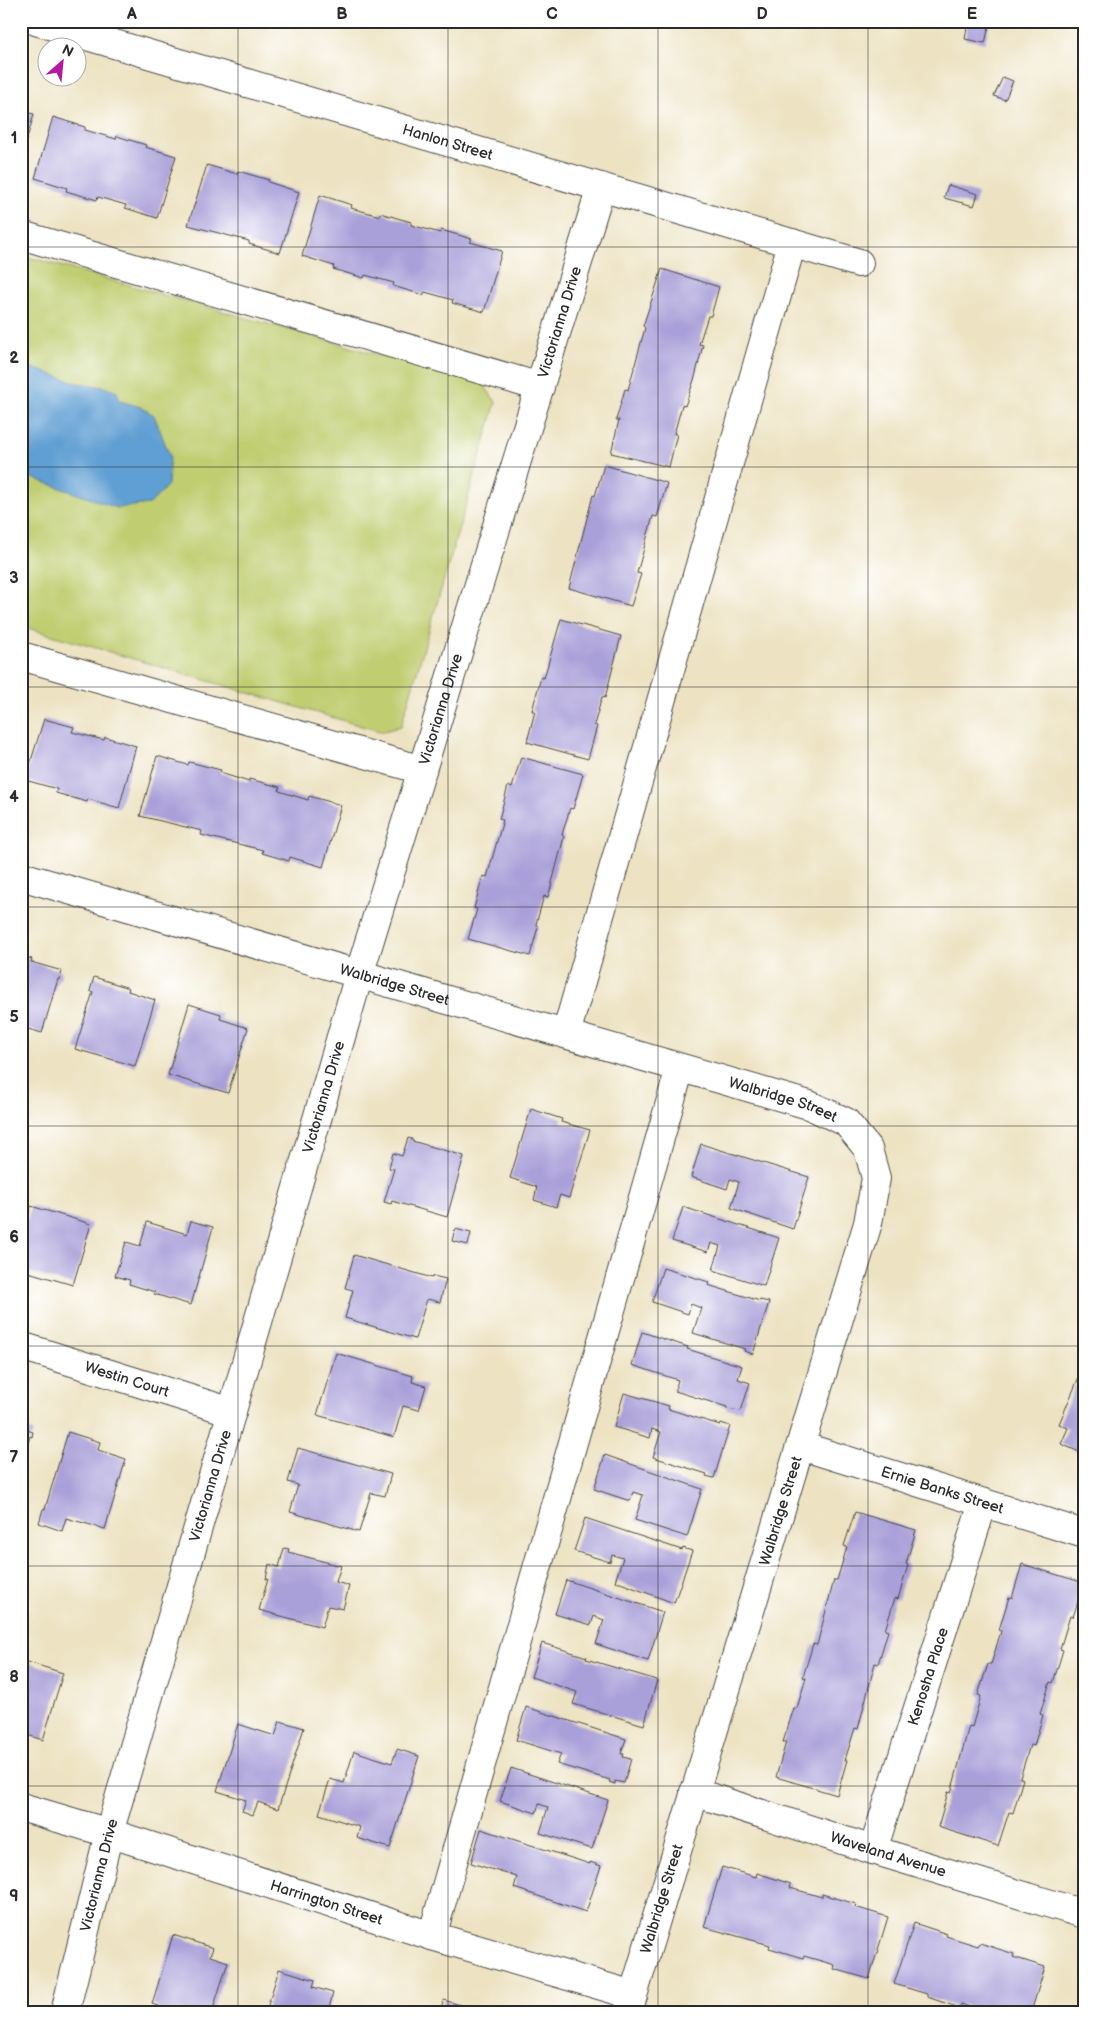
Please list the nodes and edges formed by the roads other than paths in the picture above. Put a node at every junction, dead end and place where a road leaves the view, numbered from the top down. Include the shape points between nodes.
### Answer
1 (36, 21) edge
2 (601, 187) junction
3 (21, 235) edge
4 (792, 243) junction
5 (859, 263) dead end
6 (540, 386) junction
7 (21, 656) edge
8 (422, 770) junction
9 (21, 876) edge
10 (360, 975) junction
11 (566, 1034) junction
12 (680, 1068) junction
13 (21, 1346) edge
14 (232, 1412) junction
15 (801, 1446) junction
16 (983, 1503) junction
17 (1084, 1534) edge
18 (694, 1792) junction
19 (21, 1808) edge
20 (110, 1834) junction
21 (873, 1850) junction
22 (1084, 1914) edge
23 (432, 1936) junction
24 (630, 2004) edge
25 (65, 2012) edge

1 - 2 street, Hanlon Street
2 - 4 street, Hanlon Street
2 - 6 street, Victorianna Drive
3 - 6 street
4 - 5 street, Hanlon Street
4 - 11 street
6 - 8 street, Victorianna Drive
7 - 8 street
8 - 10 street, Victorianna Drive
9 - 10 street, Walbridge Street
10 - 11 street, Walbridge Street
10 - 14 street, Victorianna Drive
11 - 12 street, Walbridge Street
12 - 15 street, Walbridge Street via 809,1104 846,1122 868,1149 876,1178 868,1223
12 - 23 street
13 - 14 street, Westin Court
14 - 20 street, Victorianna Drive
15 - 16 street, Ernie Banks Street
15 - 18 street, Walbridge Street
16 - 17 street, Ernie Banks Street
16 - 21 street, Kenosha Place
18 - 21 street, Waveland Avenue
18 - 24 street, Walbridge Street
19 - 20 street, Harrington Street
20 - 23 street, Harrington Street
20 - 25 street, Victorianna Drive
21 - 22 street, Waveland Avenue
23 - 24 street, Harrington Street

